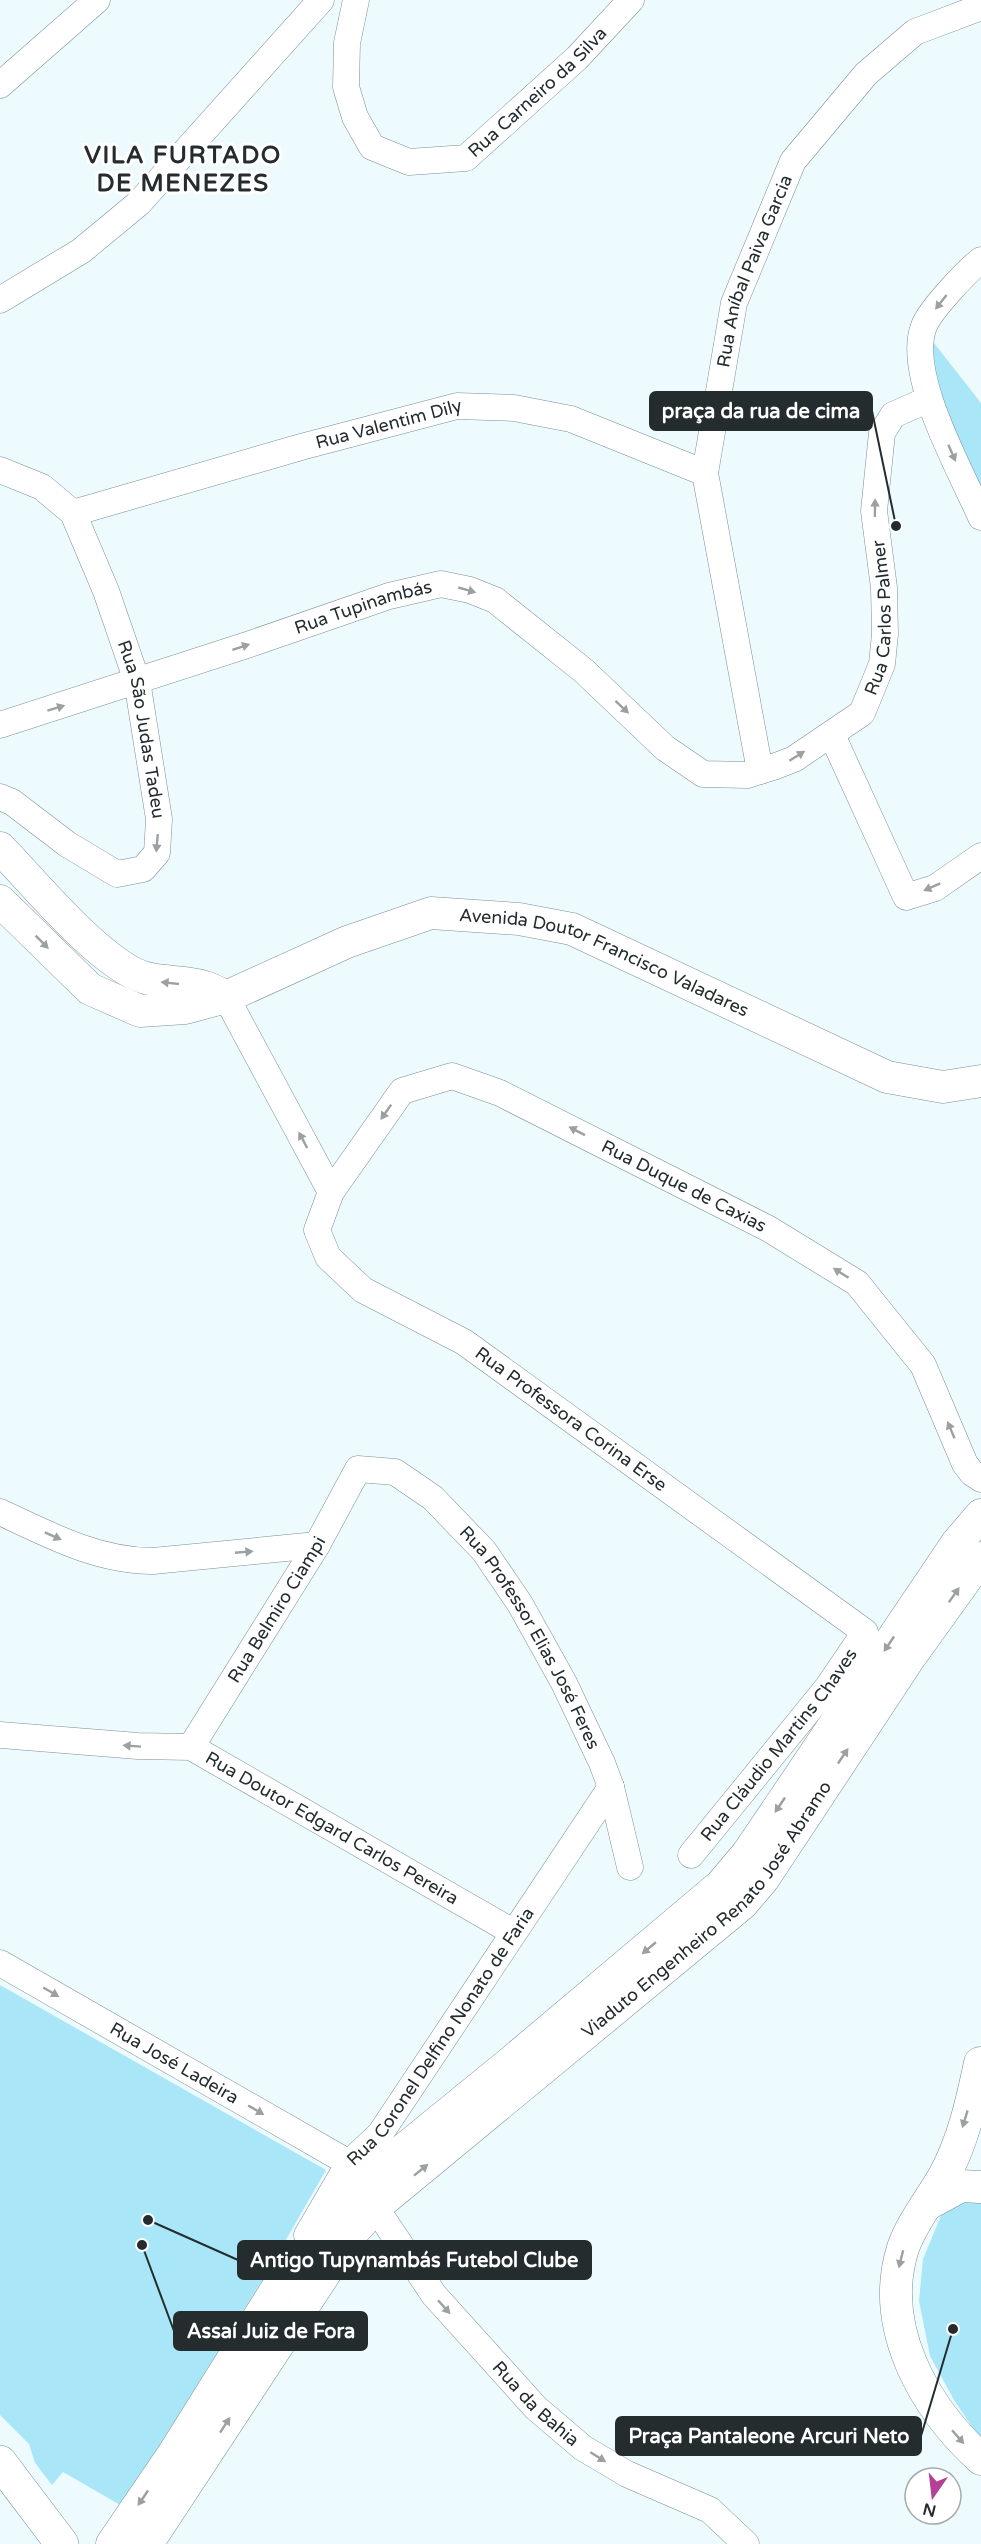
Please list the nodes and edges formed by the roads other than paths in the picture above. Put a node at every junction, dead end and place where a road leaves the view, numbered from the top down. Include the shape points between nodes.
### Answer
1 (97, 0) edge
2 (321, 0) edge
3 (356, 0) edge
4 (631, 0) edge
5 (981, 6) edge
6 (0, 85) edge
7 (981, 260) edge
8 (0, 300) edge
9 (929, 399) junction
10 (0, 470) edge
11 (705, 473) junction
12 (73, 513) junction
13 (981, 517) edge
14 (137, 681) junction
15 (0, 725) edge
16 (832, 735) junction
17 (754, 773) junction
18 (0, 797) edge
19 (0, 848) edge
20 (981, 856) edge
21 (0, 887) edge
22 (46, 896) junction
23 (0, 901) edge
24 (226, 997) junction
25 (981, 1081) edge
26 (331, 1192) junction
27 (358, 1469) joint
28 (981, 1479) edge
29 (0, 1512) edge
30 (981, 1515) edge
31 (317, 1545) junction
32 (972, 1554) edge
33 (865, 1632) joint
34 (0, 1735) edge
35 (191, 1747) junction
36 (611, 1787) junction
37 (691, 1855) dead end
38 (630, 1867) dead end
39 (513, 1932) junction
40 (0, 1963) edge
41 (981, 2063) edge
42 (981, 2161) edge
43 (363, 2184) junction
44 (981, 2187) edge
45 (934, 2200) junction
46 (981, 2459) edge
47 (186, 2461) junction
48 (0, 2463) edge
49 (62, 2544) edge
50 (112, 2544) edge
51 (147, 2544) edge
52 (746, 2544) edge

1 - 6 street
2 - 8 street via 139,203 81,251
3 - 4 street, Rua Carneiro da Silva via 347,43 346,87 355,117 372,147 409,162 466,158 577,58
5 - 11 street, Rua Aníbal Paiva Garcia via 915,32 866,74 793,161 734,303
7 -> 9 street via 966,272 924,325 919,356
9 -> 13 street
16 -> 9 street, Rua Carlos Palmer via 862,713 882,664 884,588 874,511 882,433 893,415
10 - 12 street, Rua São Judas Tadeu via 42,487
11 - 12 street, Rua Valentim Dily via 571,419 513,408 457,406
11 - 17 street, Rua Aníbal Paiva Garcia
12 - 14 street, Rua São Judas Tadeu via 106,591
15 -> 14 street, Rua Tupinambás
14 -> 17 street, Rua Tupinambás via 389,596 441,584 495,600 584,671 665,747 704,774
14 -> 18 street, Rua São Judas Tadeu via 159,819 157,853 143,869 117,874
17 -> 16 street, Rua Carlos Palmer via 794,759
20 -> 16 street via 935,888 906,897
19 - 22 main road
21 - 22 main road via 25,885
24 -> 22 main road via 204,986 135,974 96,946
23 -> 24 main road, Avenida Doutor Francisco Valadares via 90,989 140,1011 185,1008
24 - 25 main road, Avenida Doutor Francisco Valadares via 347,942 431,913 519,919 572,929 887,1077 943,1087
26 -> 24 street
28 -> 26 street, Rua Duque de Caxias via 965,1464 923,1365 857,1283 770,1229 500,1093 452,1076 402,1091
26 - 33 street, Rua Professora Corina Erse via 317,1230 328,1257 363,1290 464,1342
27 - 31 street, Rua Belmiro Ciampi
27 - 36 street, Rua Professor Elias José Feres via 395,1472 433,1498 484,1551 520,1604 564,1683
29 -> 31 street via 90,1552 130,1561
30 - 32 main road, Viaduto Engenheiro Renato José Abramo
31 - 35 street, Rua Belmiro Ciampi
32 - 43 main road, Viaduto Engenheiro Renato José Abramo via 875,1709 749,1895 723,1920 520,2072
33 - 37 street, Rua Cláudio Martins Chaves via 827,1688
35 -> 34 street, Rua Doutor Edgard Carlos Pereira
35 - 39 street, Rua Doutor Edgard Carlos Pereira
36 - 38 street, Rua Professor Elias José Feres
36 - 39 street, Rua Coronel Delfino Nonato de Faria
39 - 43 street, Rua Coronel Delfino Nonato de Faria via 380,2134
40 -> 43 street, Rua José Ladeira
41 -> 45 main road via 954,2155
42 - 45 main road
43 - 47 main road, Rua Coronel Delfino Nonato de Faria via 276,2290
47 -> 43 main road, Rua Coronel Delfino Nonato de Faria via 350,2235
43 -> 52 street, Rua da Bahia via 434,2295 536,2408 583,2448 627,2474 710,2510
44 - 45 main road via 961,2186
45 -> 46 main road via 904,2245 897,2274 897,2306 908,2358 928,2397 960,2440
47 -> 50 main road, Rua Coronel Delfino Nonato de Faria
47 - 51 main road, Rua Coronel Delfino Nonato de Faria
48 - 49 highway

